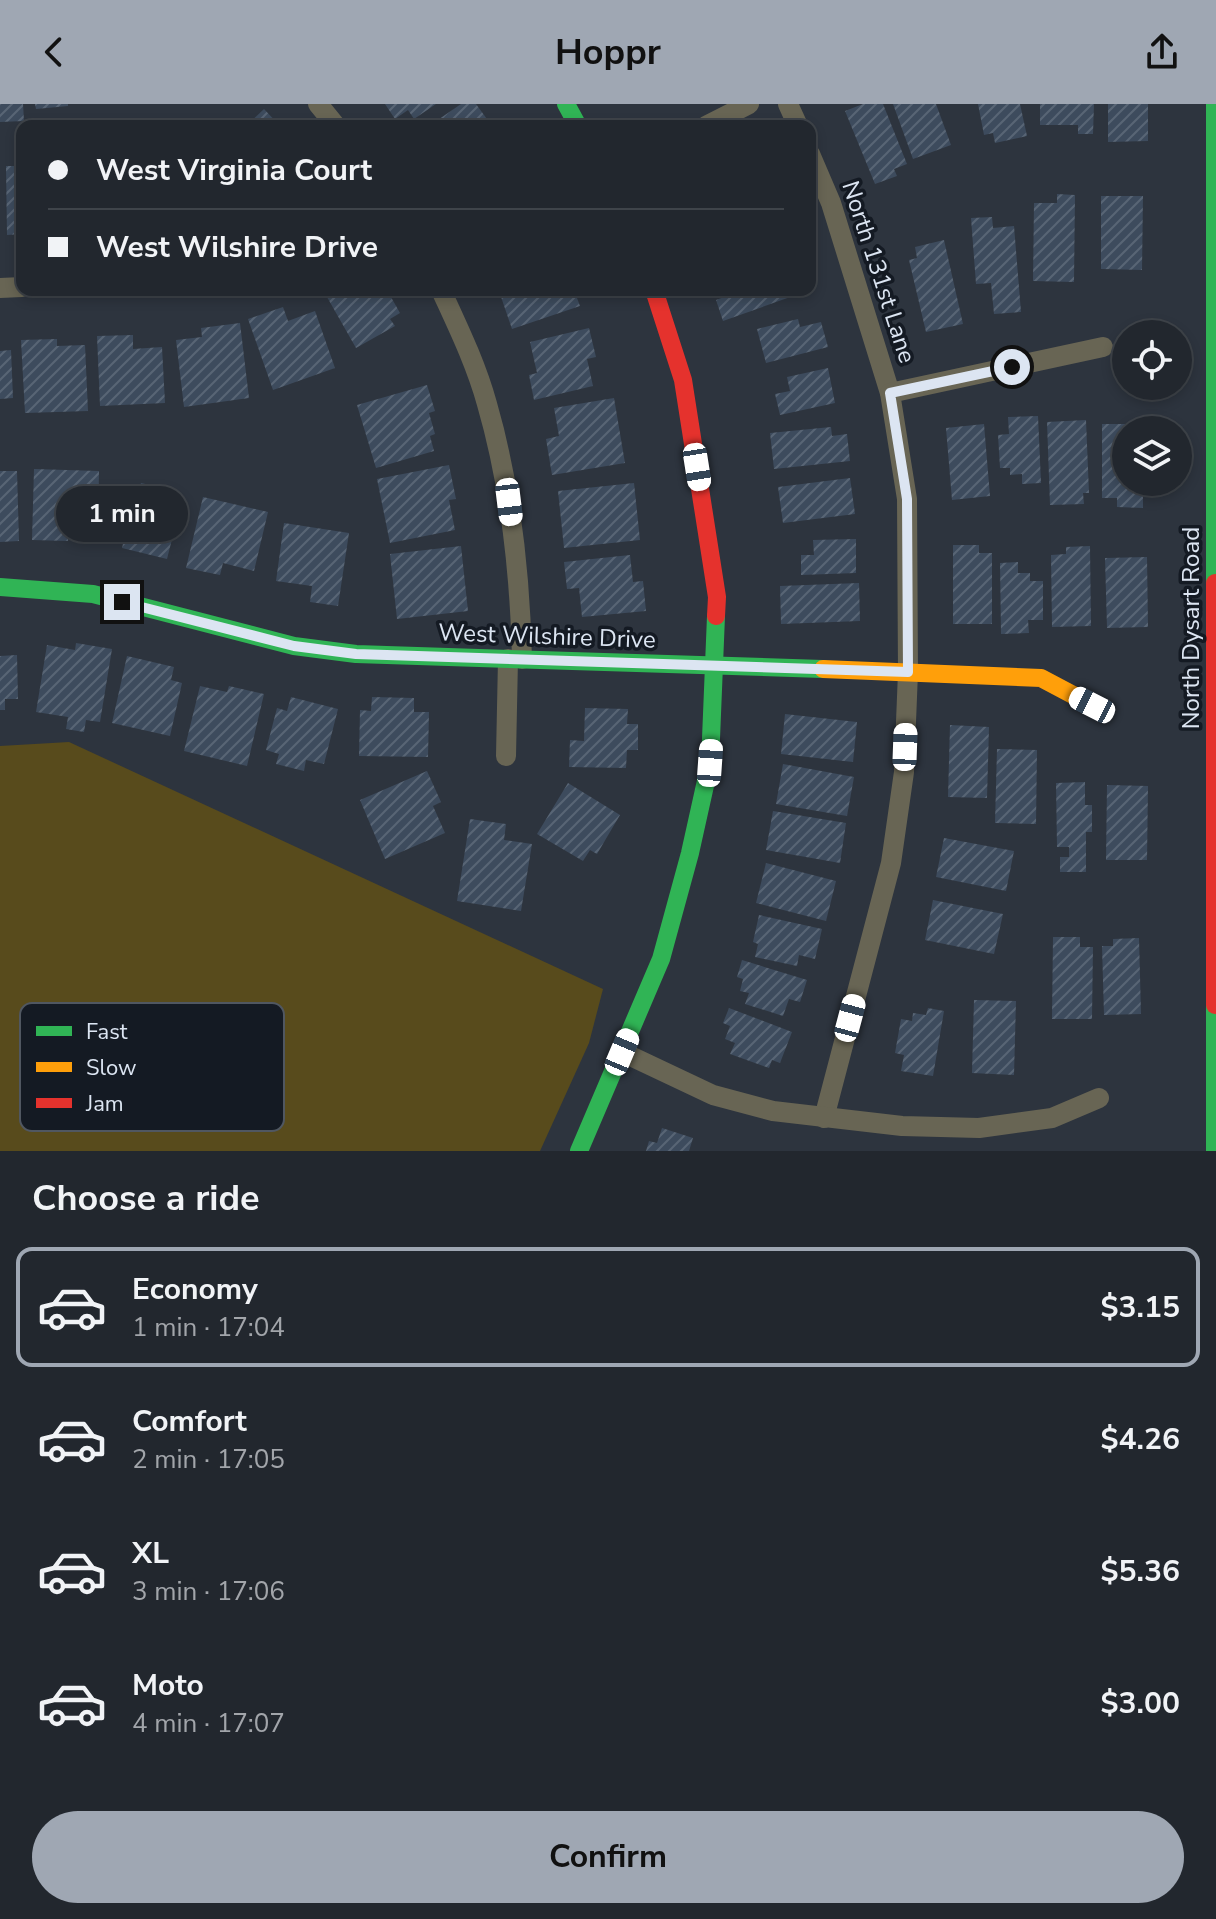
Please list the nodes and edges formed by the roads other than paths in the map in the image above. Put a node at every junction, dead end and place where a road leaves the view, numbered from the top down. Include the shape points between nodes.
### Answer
1 (318, 104) edge
2 (749, 104) edge
3 (1215, 104) edge
4 (331, 120) edge
5 (718, 120) edge
6 (816, 168) edge
7 (444, 296) edge
8 (656, 296) edge
9 (1103, 347) dead end
10 (890, 393) junction
11 (0, 587) edge
12 (515, 659) junction
13 (716, 664) junction
14 (908, 672) junction
15 (1092, 705) dead end
16 (506, 756) dead end
17 (622, 1052) junction
18 (1099, 1098) dead end
19 (824, 1118) junction
20 (579, 1151) edge
21 (1215, 1151) edge

1 - 4 street
2 - 5 street
3 - 21 street, North Dysart Road
6 - 10 street, North 131st Lane
7 - 12 street via 487,404 509,502 520,599
8 - 13 street via 685,395 717,597
9 - 10 street
10 - 14 street, North 131st Lane via 907,499
11 - 12 street, West Wilshire Drive via 93,594 294,646 356,654
12 - 13 street, West Wilshire Drive
12 - 16 street
13 - 14 street, West Wilshire Drive
13 - 17 street via 710,763 690,853 661,959
14 - 15 street, West Wilshire Drive via 1041,678
14 - 19 street, North 131st Lane via 904,772 891,863
17 - 19 street via 713,1095
17 - 20 street
18 - 19 street via 1052,1118 979,1128

